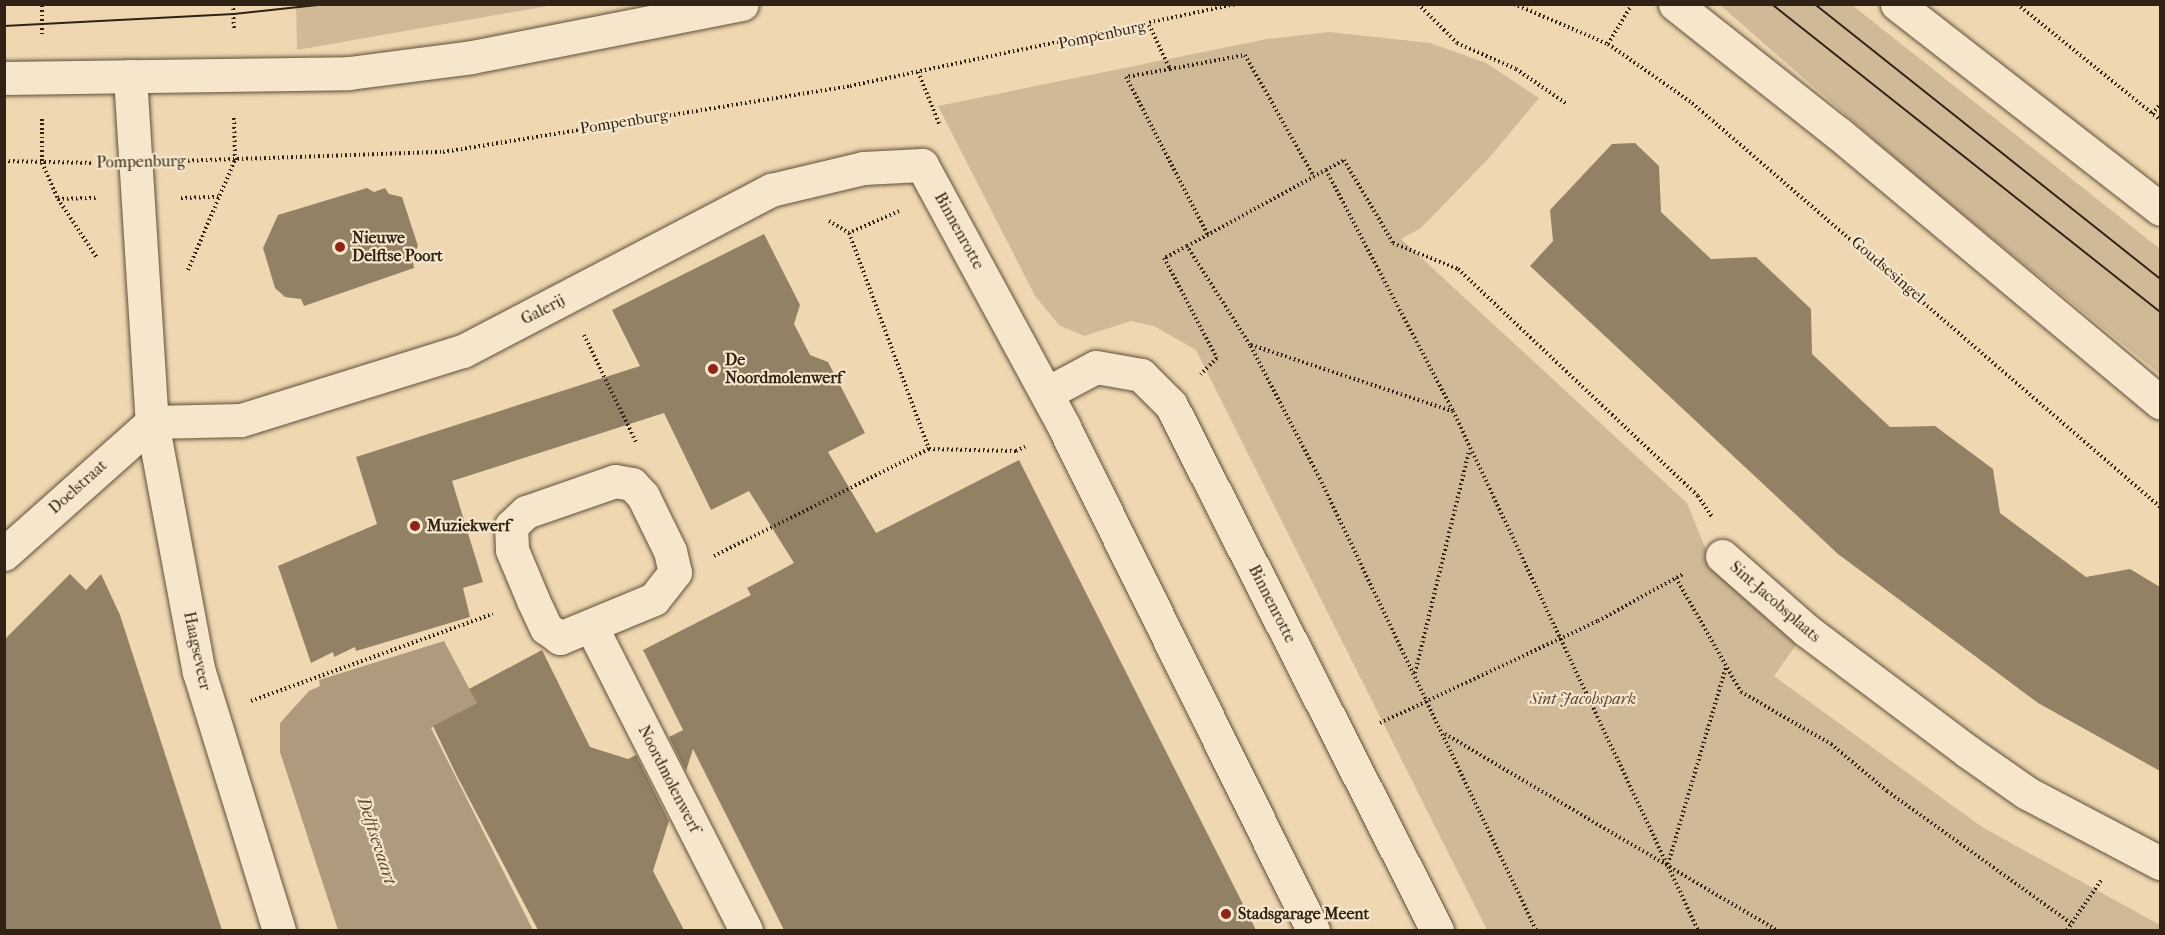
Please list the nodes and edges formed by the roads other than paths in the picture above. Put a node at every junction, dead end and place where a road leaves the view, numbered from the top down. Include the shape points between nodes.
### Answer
1 (742, 4) edge
2 (1675, 4) edge
3 (1897, 4) edge
4 (130, 75) junction
5 (4, 78) edge
6 (922, 165) joint
7 (2160, 209) edge
8 (1047, 393) junction
9 (2160, 402) edge
10 (152, 422) junction
11 (4, 554) edge
12 (1722, 556) road end
13 (592, 628) junction
14 (2160, 863) edge
15 (279, 930) edge
16 (746, 930) edge
17 (1313, 930) edge
18 (1437, 930) edge

1 - 4 street via 472,57 349,73
2 - 9 street via 1838,133
3 - 7 street
4 - 5 street
4 - 10 street, Haagseveer via 132,162
6 - 8 street, Binnenrotte
6 - 10 street, Galerij via 863,168 771,190 463,351 242,420
8 - 17 street, Binnenrotte
8 - 18 street, Binnenrotte via 1096,367 1141,375 1172,405
10 - 11 street, Doelstraat
10 - 15 street, Haagseveer via 212,715
12 - 14 street, Sint-Jacobsplaats via 1806,630 1966,751 2027,793
13 - 13 street via 654,599 675,572 670,551 643,496 632,484 615,482 517,517 509,537 533,600 552,635 568,638
13 - 16 street, Noordmolenwerf

